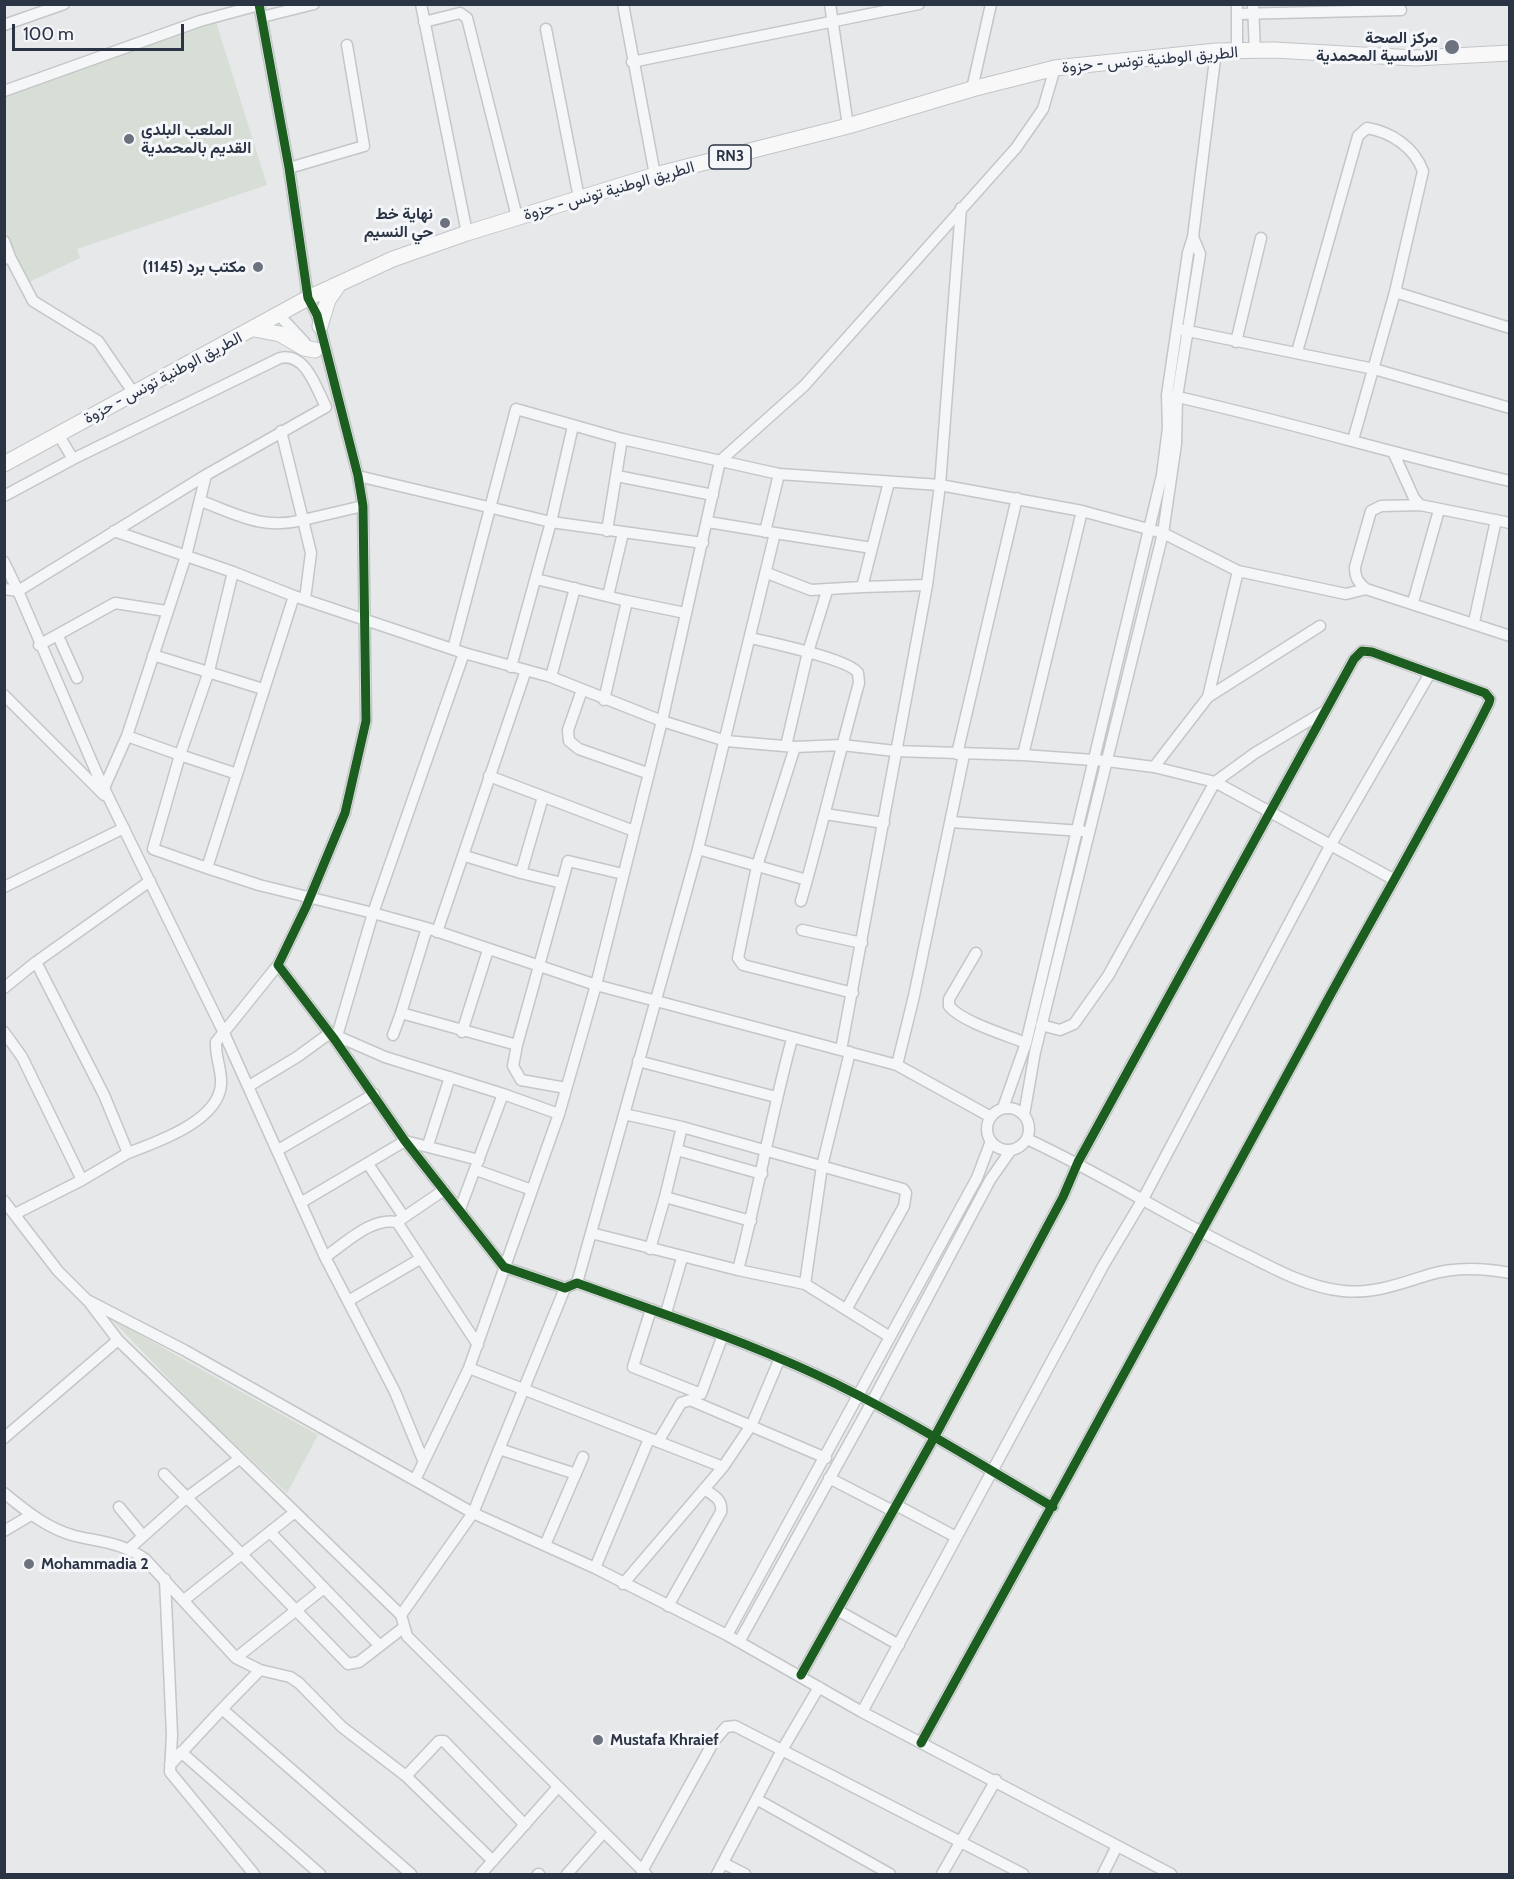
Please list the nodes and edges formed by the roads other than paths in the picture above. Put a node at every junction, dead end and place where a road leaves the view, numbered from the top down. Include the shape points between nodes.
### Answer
1 (64, 4) edge
2 (314, 4) edge
3 (421, 4) edge
4 (623, 4) edge
5 (830, 4) edge
6 (919, 4) edge
7 (991, 4) edge
8 (259, 5) edge
9 (1237, 9) edge
10 (1253, 9) edge
11 (1401, 10) dead end
12 (262, 17) junction
13 (832, 20) junction
14 (424, 22) junction
15 (4, 25) edge
16 (546, 29) dead end
17 (347, 45) dead end
18 (1216, 51) junction
19 (1237, 51) junction
20 (1254, 51) junction
21 (1509, 53) edge
22 (632, 62) junction
23 (1055, 68) junction
24 (972, 89) junction
25 (4, 91) edge
26 (848, 126) junction
27 (289, 168) junction
28 (655, 175) junction
29 (579, 198) junction
30 (961, 208) junction
31 (517, 217) junction
32 (467, 232) junction
33 (1261, 238) dead end
34 (4, 241) edge
35 (7, 258) edge
36 (339, 284) junction
37 (1395, 292) junction
38 (308, 298) junction
39 (279, 315) junction
40 (320, 326) junction
41 (1509, 328) edge
42 (254, 329) junction
43 (1182, 330) junction
44 (1236, 342) junction
45 (1297, 352) junction
46 (320, 353) junction
47 (1374, 369) junction
48 (135, 395) junction
49 (1172, 396) junction
50 (332, 406) junction
51 (1509, 408) edge
52 (573, 426) junction
53 (281, 431) junction
54 (58, 434) junction
55 (622, 439) junction
56 (1353, 440) junction
57 (1394, 454) junction
58 (73, 459) junction
59 (720, 461) junction
60 (4, 464) edge
61 (779, 474) junction
62 (206, 475) junction
63 (358, 476) junction
64 (617, 476) junction
65 (1509, 481) edge
66 (889, 482) junction
67 (940, 485) junction
68 (713, 495) junction
69 (4, 496) edge
70 (1017, 498) junction
71 (201, 501) junction
72 (1420, 505) junction
73 (363, 506) junction
74 (490, 508) junction
75 (1439, 510) junction
76 (1082, 511) junction
77 (303, 520) junction
78 (1496, 520) junction
79 (551, 522) junction
80 (708, 522) junction
81 (1509, 523) edge
82 (1149, 529) junction
83 (114, 531) junction
84 (607, 531) junction
85 (770, 532) junction
86 (622, 533) junction
87 (1162, 533) junction
88 (703, 543) junction
89 (872, 548) junction
90 (186, 556) junction
91 (1141, 559) junction
92 (4, 562) edge
93 (1154, 562) junction
94 (1238, 571) junction
95 (233, 572) junction
96 (767, 573) junction
97 (536, 579) junction
98 (927, 585) junction
99 (862, 587) junction
100 (575, 588) junction
101 (4, 589) edge
102 (1366, 589) junction
103 (18, 591) junction
104 (826, 591) junction
105 (294, 596) junction
106 (608, 596) junction
107 (305, 599) junction
108 (627, 600) junction
109 (1413, 602) junction
110 (166, 610) junction
111 (685, 613) junction
112 (364, 620) junction
113 (1474, 622) junction
114 (1320, 626) dead end
115 (58, 636) junction
116 (1509, 636) edge
117 (751, 638) junction
118 (39, 645) junction
119 (459, 651) junction
120 (808, 652) junction
121 (153, 655) junction
122 (511, 667) junction
123 (208, 670) junction
124 (526, 670) junction
125 (1429, 675) junction
126 (551, 677) junction
127 (77, 678) dead end
128 (263, 689) junction
129 (582, 690) junction
130 (5, 696) edge
131 (1208, 698) junction
132 (604, 699) junction
133 (1327, 710) junction
134 (662, 721) junction
135 (127, 736) junction
136 (726, 741) junction
137 (790, 746) junction
138 (842, 746) junction
139 (895, 752) junction
140 (961, 754) junction
141 (180, 755) junction
142 (1023, 755) junction
143 (1093, 761) junction
144 (1107, 761) junction
145 (1154, 767) junction
146 (647, 773) junction
147 (237, 774) junction
148 (489, 776) junction
149 (1215, 782) junction
150 (104, 788) junction
151 (543, 797) junction
152 (111, 802) junction
153 (1271, 812) junction
154 (825, 814) junction
155 (951, 822) junction
156 (884, 823) junction
157 (124, 828) junction
158 (1077, 829) junction
159 (634, 831) junction
160 (1089, 832) junction
161 (133, 846) junction
162 (1330, 846) junction
163 (153, 849) junction
164 (698, 849) junction
165 (465, 856) junction
166 (757, 866) junction
167 (207, 868) junction
168 (521, 873) junction
169 (623, 874) junction
170 (1393, 879) junction
171 (807, 880) junction
172 (150, 881) junction
173 (562, 883) junction
174 (4, 887) edge
175 (311, 896) junction
176 (801, 901) dead end
177 (373, 913) junction
178 (432, 930) junction
179 (802, 930) dead end
180 (862, 943) junction
181 (488, 950) junction
182 (976, 953) dead end
183 (36, 962) junction
184 (278, 965) junction
185 (540, 969) junction
186 (596, 986) junction
187 (4, 988) edge
188 (853, 993) junction
189 (655, 1000) junction
190 (401, 1013) junction
191 (1041, 1025) junction
192 (223, 1031) junction
193 (4, 1032) edge
194 (462, 1032) junction
195 (334, 1034) junction
196 (393, 1035) dead end
197 (792, 1039) junction
198 (1026, 1043) junction
199 (517, 1046) junction
200 (845, 1051) junction
201 (638, 1061) junction
202 (897, 1065) junction
203 (450, 1077) junction
204 (249, 1086) junction
205 (566, 1089) junction
206 (374, 1094) junction
207 (503, 1094) junction
208 (776, 1097) junction
209 (1003, 1108) junction
210 (559, 1114) junction
211 (624, 1114) junction
212 (1024, 1115) junction
213 (991, 1116) junction
214 (682, 1127) junction
215 (1027, 1139) junction
216 (405, 1141) junction
217 (991, 1141) junction
218 (428, 1145) junction
219 (278, 1150) junction
220 (677, 1150) junction
221 (1011, 1150) junction
222 (765, 1151) junction
223 (128, 1153) junction
224 (1078, 1162) junction
225 (368, 1164) junction
226 (478, 1165) junction
227 (822, 1166) junction
228 (762, 1174) junction
229 (82, 1180) junction
230 (444, 1190) junction
231 (532, 1190) junction
232 (665, 1197) junction
233 (1143, 1199) junction
234 (4, 1201) edge
235 (302, 1202) junction
236 (460, 1209) junction
237 (15, 1214) junction
238 (400, 1220) junction
239 (751, 1221) junction
240 (591, 1233) junction
241 (1202, 1233) junction
242 (650, 1249) junction
243 (326, 1257) junction
244 (682, 1258) junction
245 (420, 1259) junction
246 (504, 1267) junction
247 (738, 1270) junction
248 (1509, 1273) edge
249 (577, 1283) junction
250 (805, 1284) junction
251 (565, 1288) junction
252 (87, 1300) junction
253 (348, 1301) junction
254 (847, 1308) junction
255 (651, 1309) junction
256 (666, 1313) junction
257 (723, 1335) junction
258 (890, 1336) junction
259 (118, 1340) junction
260 (478, 1345) junction
261 (780, 1358) junction
262 (469, 1368) junction
263 (524, 1389) junction
264 (860, 1395) junction
265 (699, 1398) junction
266 (872, 1402) junction
267 (752, 1424) junction
268 (934, 1436) junction
269 (4, 1438) edge
270 (653, 1441) junction
271 (499, 1449) junction
272 (584, 1457) dead end
273 (826, 1458) junction
274 (239, 1459) junction
275 (423, 1460) junction
276 (723, 1467) junction
277 (994, 1472) junction
278 (164, 1474) dead end
279 (576, 1474) junction
280 (830, 1478) junction
281 (415, 1480) junction
282 (704, 1489) junction
283 (4, 1493) edge
284 (186, 1498) junction
285 (119, 1507) dead end
286 (1053, 1507) junction
287 (895, 1508) junction
288 (295, 1512) junction
289 (473, 1513) junction
290 (31, 1515) junction
291 (4, 1531) edge
292 (270, 1532) junction
293 (143, 1536) junction
294 (956, 1537) junction
295 (545, 1545) junction
296 (130, 1548) junction
297 (242, 1554) junction
298 (595, 1568) junction
299 (165, 1579) junction
300 (623, 1584) junction
301 (324, 1588) junction
302 (184, 1600) junction
303 (668, 1606) junction
304 (837, 1610) junction
305 (296, 1611) junction
306 (402, 1615) junction
307 (403, 1628) junction
308 (727, 1635) junction
309 (738, 1642) junction
310 (899, 1645) junction
311 (380, 1646) junction
312 (236, 1658) junction
313 (260, 1670) junction
314 (801, 1675) junction
315 (819, 1687) junction
316 (222, 1709) junction
317 (862, 1712) junction
318 (921, 1743) junction
319 (782, 1750) junction
320 (182, 1752) junction
321 (170, 1765) junction
322 (406, 1776) junction
323 (996, 1780) junction
324 (558, 1787) junction
325 (758, 1800) junction
326 (525, 1825) junction
327 (603, 1833) junction
328 (960, 1842) junction
329 (1117, 1846) junction
330 (493, 1862) junction
331 (723, 1863) junction
332 (644, 1873) edge
333 (254, 1875) edge
334 (320, 1875) edge
335 (411, 1875) edge
336 (481, 1875) edge
337 (567, 1875) edge
338 (717, 1875) edge
339 (745, 1875) edge
340 (890, 1875) edge
341 (942, 1875) edge
342 (1023, 1875) edge
343 (1103, 1875) edge
344 (1171, 1875) edge

1 - 15 street
2 - 12 street
3 - 14 street
4 - 22 street
5 - 13 street
6 - 13 street
7 - 24 street
8 - 12 street
8 - 25 street via 200,21
9 - 10 street
9 - 19 street
10 - 11 street
10 - 20 street
12 - 27 street
13 - 22 street
13 - 26 street
14 - 31 street via 460,13 467,18
14 - 32 street
16 - 29 street
17 - 27 street via 364,146
18 - 19 main road, الطريق الوطنية تونس - حزوة / RN3
18 - 23 main road, الطريق الوطنية تونس - حزوة / RN3
18 - 43 street via 1193,237 1200,254
19 - 20 main road, الطريق الوطنية تونس - حزوة / RN3
20 - 21 main road, الطريق الوطنية تونس - حزوة / RN3 via 1415,57
22 - 28 street
23 - 24 main road, الطريق الوطنية تونس - حزوة / RN3
23 - 30 street via 1043,109 1016,148
24 - 26 main road, الطريق الوطنية تونس - حزوة / RN3
26 - 28 main road, الطريق الوطنية تونس - حزوة / RN3
27 - 38 street
28 - 29 main road, الطريق الوطنية تونس - حزوة / RN3
29 - 31 main road, الطريق الوطنية تونس - حزوة / RN3
30 - 59 street via 804,386
30 - 67 street
31 - 32 main road, الطريق الوطنية تونس - حزوة / RN3
32 - 36 main road, الطريق الوطنية تونس - حزوة / RN3
33 - 44 street
34 - 35 street
35 - 48 street via 33,301 98,341
36 - 38 main road, الطريق الوطنية تونس - حزوة / RN3
36 - 40 main road via 328,300
37 - 41 street
37 - 45 street via 1423,171 1399,139 1367,128 1358,136
37 - 47 street
38 - 39 main road, الطريق الوطنية تونس - حزوة / RN3
38 - 40 street
39 - 42 main road, الطريق الوطنية تونس - حزوة / RN3
39 - 46 street via 295,334
40 - 46 street
42 - 46 main road via 280,334
42 - 48 main road, الطريق الوطنية تونس - حزوة / RN3
43 - 44 street
43 - 49 street
44 - 45 street
45 - 47 street
46 - 50 street
47 - 51 street
47 - 56 street
48 - 54 main road, الطريق الوطنية تونس - حزوة / RN3
49 - 56 street
49 - 82 street
49 - 87 street via 1176,444
50 - 53 street
50 - 58 street via 300,360 289,356
50 - 63 street
52 - 55 street
52 - 74 street via 516,409
52 - 79 street
53 - 62 street
53 - 77 street
54 - 58 street
54 - 60 main road, الطريق الوطنية تونس - حزوة / RN3
55 - 59 street
55 - 64 street
56 - 57 street
57 - 65 street
57 - 72 street via 1413,498
58 - 69 street
59 - 61 street
59 - 68 street
61 - 66 street
61 - 85 street
62 - 71 street
62 - 83 street
63 - 73 street
63 - 74 street
64 - 68 street
64 - 84 street
66 - 67 street
66 - 89 street
67 - 70 street
67 - 98 street
68 - 80 street
70 - 76 street
70 - 140 street
71 - 77 street via 262,524
71 - 90 street
72 - 75 street
72 - 102 street via 1381,506 1371,511 1355,576
73 - 77 street
73 - 112 street
74 - 79 street
74 - 119 street
75 - 78 street
75 - 109 street
76 - 82 street
76 - 142 street
77 - 107 street via 311,553
78 - 81 street
78 - 113 street
79 - 84 street
79 - 97 street
80 - 85 street
80 - 88 street
82 - 87 street
82 - 91 street
83 - 90 street
83 - 103 street
84 - 86 street
85 - 89 street
85 - 96 street
86 - 88 street
86 - 106 street
87 - 93 street
87 - 94 street
88 - 111 street
89 - 99 street
90 - 95 street
90 - 110 street
91 - 93 street
91 - 143 street
92 - 103 street
93 - 144 street
94 - 102 street via 1346,594
94 - 131 street
95 - 105 street
95 - 123 street
96 - 104 street via 811,590
96 - 117 street
97 - 100 street
97 - 122 street
98 - 99 street
98 - 139 street
99 - 104 street
100 - 106 street
100 - 126 street
101 - 103 street
102 - 109 street
103 - 118 street
104 - 120 street
105 - 107 street
105 - 128 street
106 - 108 street
107 - 112 street
108 - 111 street
108 - 132 street
109 - 113 street
110 - 115 street via 115,603
110 - 121 street
111 - 134 street
112 - 119 street
112 - 175 street via 366,721 345,813
113 - 116 street
114 - 131 street
115 - 118 street
115 - 127 street
117 - 120 street
117 - 136 street
118 - 150 street
119 - 122 street
119 - 177 street
120 - 137 street
120 - 138 street via 850,666 858,673 859,683
121 - 123 street
121 - 135 street
122 - 124 street
123 - 128 street
123 - 141 street
124 - 126 street
124 - 148 street
125 - 133 street via 1362,651
125 - 162 street
125 - 170 street via 1485,693 1490,699 1449,782
126 - 129 street
128 - 147 street
129 - 132 street
129 - 146 street via 568,730 569,741
130 - 152 street
131 - 145 street
132 - 134 street
133 - 149 street
133 - 153 street
134 - 136 street
134 - 146 street
135 - 141 street
135 - 150 street
136 - 137 street
136 - 164 street
137 - 138 street
137 - 166 street
138 - 139 street
138 - 154 street
139 - 140 street
139 - 156 street
140 - 142 street
140 - 155 street
141 - 147 street
141 - 163 street
142 - 143 street
143 - 144 street
143 - 158 street
144 - 145 street
144 - 160 street
145 - 149 street
146 - 159 street
147 - 167 street
148 - 151 street
148 - 165 street
149 - 153 street
149 - 191 street via 1108,976 1074,1024 1060,1030
150 - 152 street
151 - 159 street
151 - 168 street
152 - 157 street
153 - 162 street
153 - 224 street
154 - 156 street
154 - 171 street
155 - 158 street
155 - 202 street
156 - 180 street
157 - 161 street
157 - 174 street
158 - 160 street
158 - 198 street
159 - 169 street
160 - 191 street
161 - 163 street
161 - 172 street
162 - 170 street
162 - 233 street
163 - 167 street
164 - 166 street
164 - 189 street
165 - 168 street
165 - 178 street
166 - 171 street
166 - 188 street via 737,954 739,962
167 - 175 street
168 - 173 street
169 - 173 street via 568,861
169 - 186 street
170 - 241 street
171 - 176 street
172 - 183 street
172 - 192 street
173 - 185 street
175 - 177 street
175 - 184 street
177 - 178 street
177 - 195 street
178 - 181 street
178 - 190 street
179 - 180 street
180 - 188 street
181 - 185 street
181 - 194 street
182 - 198 street via 949,1005 953,1011
183 - 187 street
183 - 223 street via 104,1095
184 - 192 street
184 - 195 street
185 - 186 street
185 - 199 street
186 - 189 street
186 - 205 street
188 - 200 street
189 - 197 street
189 - 201 street
190 - 194 street
190 - 196 street
191 - 212 street
192 - 204 street
192 - 223 street via 216,1042 222,1083 218,1097 181,1131
193 - 229 street via 21,1057
194 - 199 street
195 - 203 street
195 - 204 street
195 - 206 street
197 - 200 street
197 - 208 street
198 - 209 street
199 - 205 street via 513,1066 521,1080
200 - 202 street
200 - 227 street
201 - 208 street
201 - 211 street
202 - 213 street
203 - 207 street
203 - 218 street
204 - 219 street
205 - 210 street
206 - 216 street
206 - 219 street
207 - 210 street
207 - 226 street
208 - 222 street
209 - 212 street
209 - 213 street
210 - 231 street
211 - 214 street
211 - 240 street
212 - 215 street via 1029,1127
213 - 217 street via 987,1129
214 - 220 street
214 - 222 street
215 - 221 street
215 - 224 street
216 - 218 street
216 - 225 street
216 - 230 street
217 - 221 street via 996,1147
217 - 258 street via 977,1178
218 - 226 street
219 - 235 street
220 - 228 street
220 - 232 street
221 - 266 street via 990,1180
222 - 227 street
222 - 228 street
223 - 229 street
224 - 233 street
224 - 268 street via 1063,1197
225 - 235 street
225 - 238 street
226 - 231 street
226 - 236 street
227 - 250 street
227 - 254 street via 895,1185 906,1193 904,1206
228 - 239 street
229 - 237 street
230 - 236 street
230 - 238 street
231 - 246 street
232 - 239 street
232 - 242 street
233 - 241 street
233 - 277 street via 1103,1266
234 - 237 street
235 - 243 street
236 - 246 street
237 - 252 street via 58,1271
238 - 243 street via 374,1224
238 - 245 street
239 - 247 street
240 - 242 street
240 - 249 street
241 - 248 street via 1280,1271 1345,1292 1383,1288 1447,1272 1485,1269
241 - 286 street
242 - 244 street
243 - 253 street
244 - 247 street
244 - 256 street
245 - 253 street
245 - 260 street
246 - 251 street
246 - 260 street
247 - 250 street
249 - 251 street
249 - 255 street
250 - 254 street
251 - 263 street
252 - 259 street
252 - 281 street
253 - 275 street via 395,1392
254 - 258 street
255 - 256 street
255 - 265 street via 633,1367
256 - 257 street
257 - 261 street
257 - 265 street
258 - 264 street
259 - 269 street
259 - 274 street
260 - 262 street
261 - 264 street
261 - 267 street
262 - 263 street
262 - 275 street
263 - 270 street
263 - 271 street
264 - 266 street
264 - 273 street
265 - 267 street
265 - 270 street via 681,1403
266 - 268 street
266 - 280 street
267 - 273 street
267 - 276 street
268 - 277 street
268 - 287 street
270 - 276 street
270 - 298 street
271 - 279 street
271 - 289 street
272 - 279 street
273 - 308 street
274 - 284 street
274 - 288 street
275 - 281 street
276 - 282 street
277 - 286 street
277 - 294 street
278 - 284 street
279 - 295 street
280 - 287 street
280 - 309 street
281 - 289 street
282 - 300 street
282 - 303 street via 718,1498 721,1512
283 - 290 street
284 - 293 street
284 - 297 street
285 - 293 street
286 - 318 street
287 - 294 street
287 - 304 street
288 - 292 street
288 - 306 street
289 - 295 street
289 - 306 street
290 - 291 street
290 - 296 street via 75,1536
292 - 297 street
292 - 301 street
293 - 296 street
294 - 310 street
295 - 298 street
296 - 299 street
297 - 302 street
297 - 305 street
298 - 300 street
299 - 302 street
299 - 321 street
300 - 303 street
301 - 305 street
301 - 311 street
302 - 312 street
303 - 308 street
304 - 310 street
304 - 314 street
305 - 311 street via 348,1664 359,1662
305 - 312 street
306 - 307 street
307 - 311 street
307 - 324 street
308 - 309 street
309 - 314 street
310 - 317 street
312 - 313 street
313 - 316 street
313 - 322 street via 294,1680 342,1726
314 - 315 street
315 - 317 street
315 - 319 street
316 - 320 street
316 - 335 street
317 - 318 street
318 - 323 street
319 - 325 street
319 - 328 street
319 - 332 street via 735,1726 726,1726
320 - 321 street
320 - 334 street
321 - 333 street via 172,1777
322 - 326 street via 439,1741 444,1741
322 - 330 street
323 - 328 street
323 - 329 street
324 - 326 street
324 - 327 street
325 - 331 street
325 - 340 street
326 - 330 street
327 - 332 street
327 - 337 street
328 - 341 street
328 - 342 street
329 - 343 street
329 - 344 street
330 - 336 street
331 - 338 street
331 - 339 street

